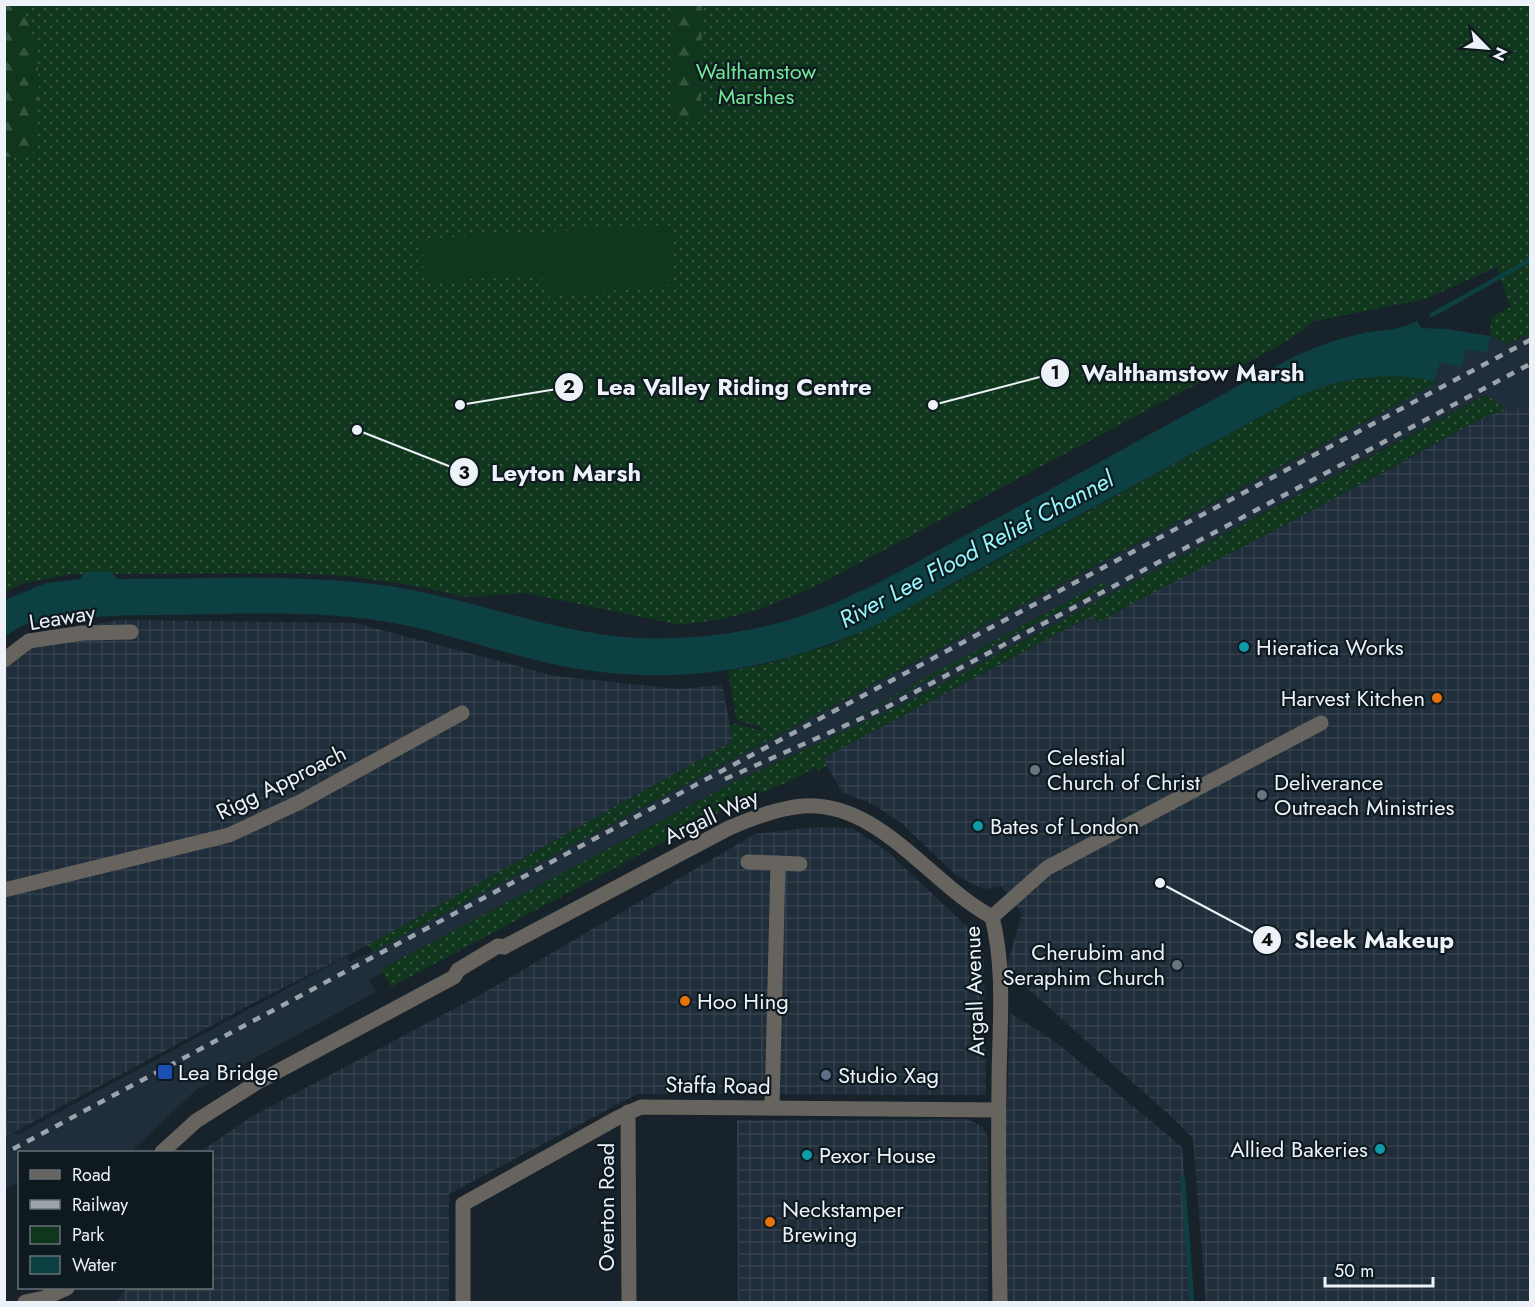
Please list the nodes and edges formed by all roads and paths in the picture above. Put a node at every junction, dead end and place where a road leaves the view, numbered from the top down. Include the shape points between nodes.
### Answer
1 (131, 632) dead end
2 (4, 660) edge
3 (462, 714) dead end
4 (1321, 723) dead end
5 (748, 862) dead end
6 (778, 863) junction
7 (800, 864) dead end
8 (4, 890) edge
9 (992, 917) junction
10 (772, 1108) junction
11 (998, 1110) junction
12 (628, 1112) junction
13 (163, 1151) edge
14 (63, 1289) edge
15 (25, 1302) edge
16 (464, 1302) edge
17 (630, 1302) edge
18 (1000, 1302) edge

1 - 2 street, Leaway via 82,633 29,641
3 - 8 street, Rigg Approach via 300,802 229,835
4 - 9 street, Argall Avenue via 1047,868
5 - 6 street
6 - 7 street
6 - 10 street
9 - 11 street, Argall Avenue via 1000,978
9 - 13 street, Argall Way via 957,895 866,820 837,809 787,808 729,828 504,947 502,955 461,979 453,977 256,1083 196,1122
10 - 11 street, Staffa Road
10 - 12 street, Staffa Road via 641,1107
11 - 18 street, Argall Avenue
12 - 16 street, Staffa Road via 463,1204
12 - 17 street, Overton Road
14 - 15 street

